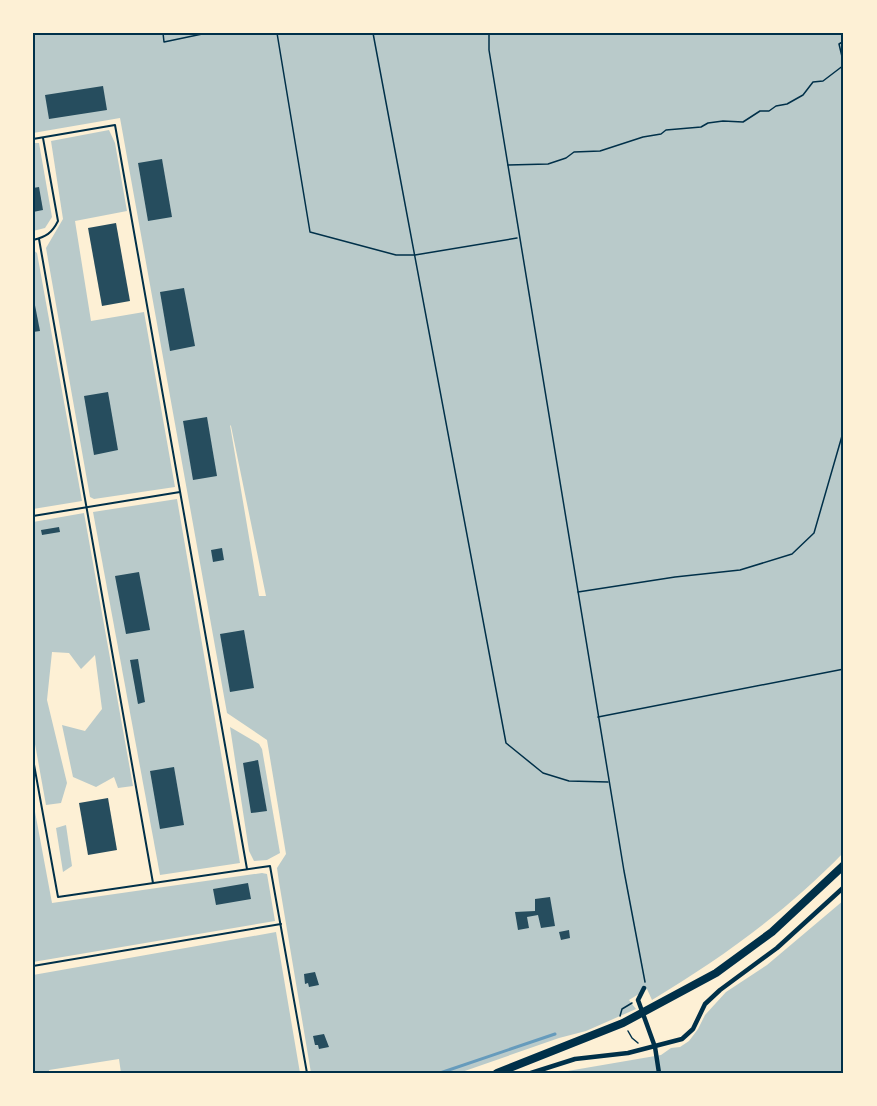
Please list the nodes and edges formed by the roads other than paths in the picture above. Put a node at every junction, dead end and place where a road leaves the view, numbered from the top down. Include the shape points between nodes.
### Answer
1 (43, 138) junction
2 (33, 139) edge
3 (39, 239) junction
4 (33, 240) edge
5 (180, 492) junction
6 (87, 508) junction
7 (33, 516) edge
8 (33, 759) edge
9 (844, 865) edge
10 (247, 869) junction
11 (153, 883) junction
12 (844, 887) edge
13 (280, 924) junction
14 (33, 966) edge
15 (644, 988) road end
16 (642, 1014) junction
17 (655, 1047) junction
18 (307, 1073) edge
19 (497, 1073) edge
20 (531, 1073) edge
21 (659, 1073) edge

1 - 2 lane
1 - 3 lane via 57,221 53,230
1 - 5 lane via 115,125
3 - 4 lane
3 - 6 lane
5 - 6 lane
5 - 10 lane
6 - 7 lane
6 - 11 lane
8 - 11 lane via 58,897
9 - 16 main road via 772,932 716,973
10 - 11 lane
10 - 13 lane via 270,866
12 - 17 street via 777,948 705,1004 690,1033
13 - 14 lane
13 - 18 lane
15 - 16 street via 638,1000
16 - 17 street
16 - 19 main road
17 - 20 street via 575,1059
17 - 21 street

